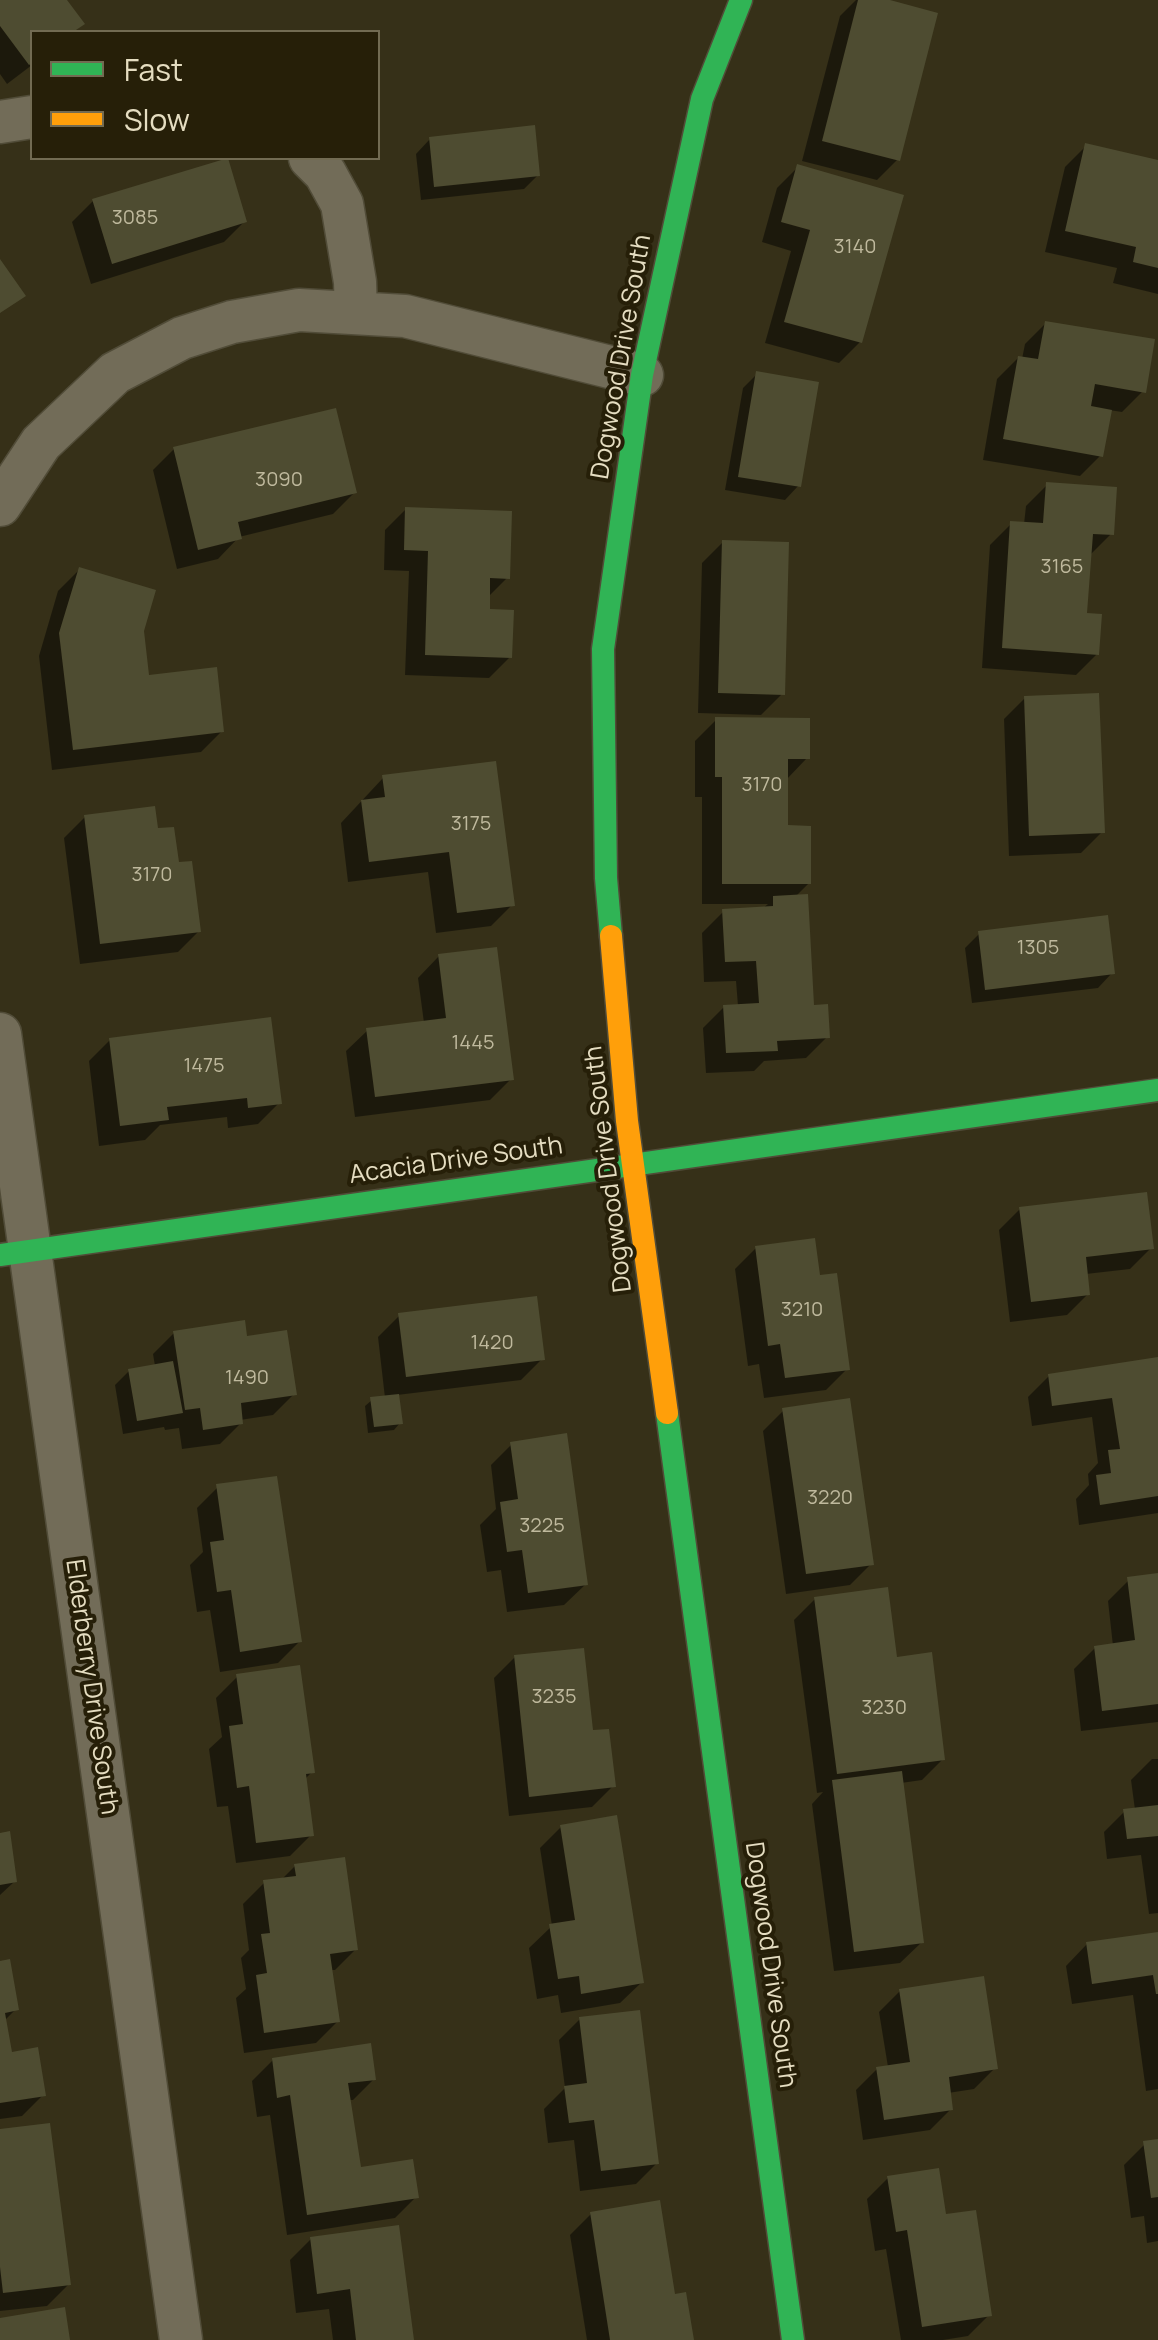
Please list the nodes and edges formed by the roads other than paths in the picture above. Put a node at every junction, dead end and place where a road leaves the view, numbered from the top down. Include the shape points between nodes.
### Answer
1 (741, 0) edge
2 (30, 117) edge
3 (0, 122) edge
4 (312, 160) edge
5 (356, 312) junction
6 (642, 375) junction
7 (0, 505) edge
8 (0, 1034) edge
9 (1158, 1090) edge
10 (633, 1163) junction
11 (16, 1252) edge
12 (181, 2340) edge
13 (793, 2340) edge

1 - 6 street, Dogwood Drive South via 702,100
2 - 3 street
4 - 5 street via 342,204
5 - 6 street via 405,316
5 - 7 street via 299,310 232,322 182,338 115,373 41,443
6 - 10 street, Dogwood Drive South via 603,648 606,878
8 - 11 street, Elderberry Drive South
9 - 10 street, Acacia Drive South
10 - 11 street, Acacia Drive South
10 - 13 street, Dogwood Drive South
11 - 12 street, Elderberry Drive South

